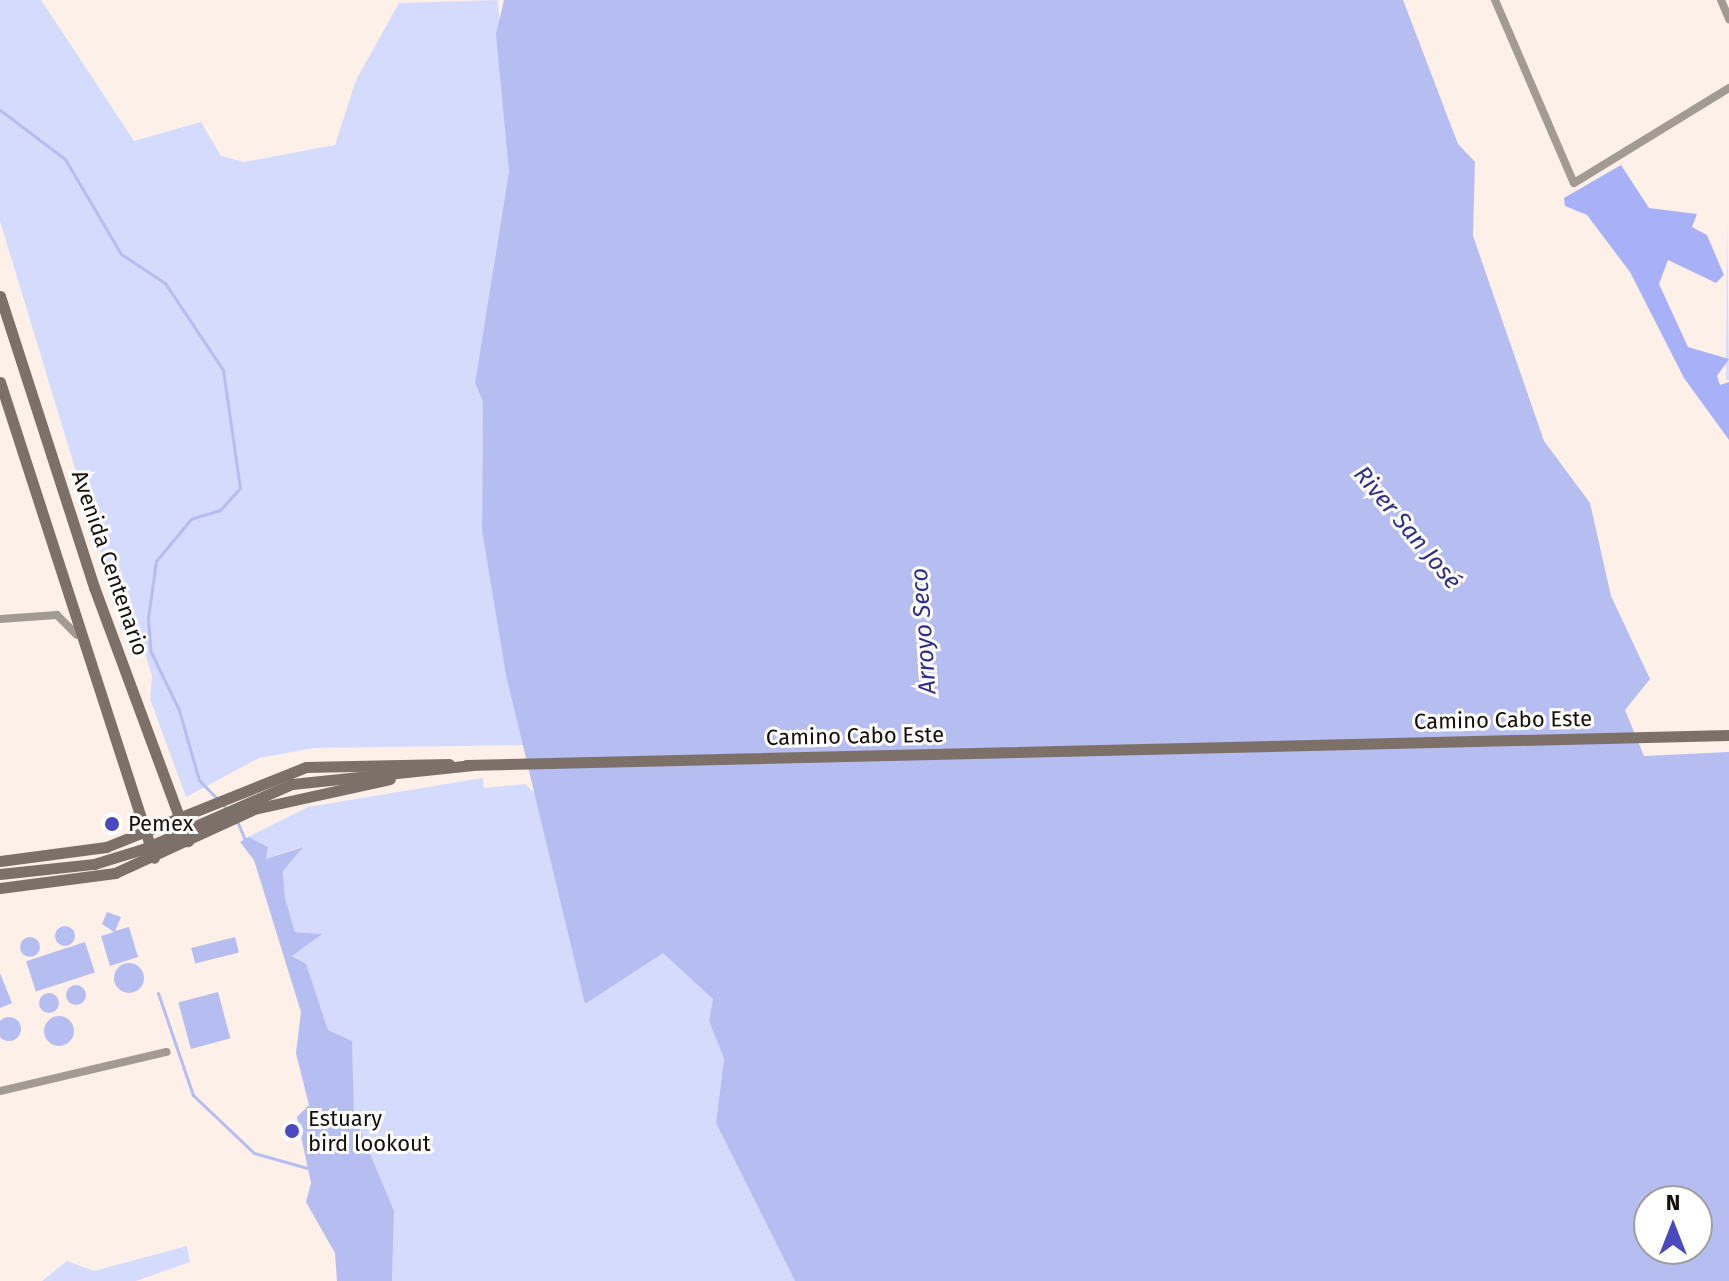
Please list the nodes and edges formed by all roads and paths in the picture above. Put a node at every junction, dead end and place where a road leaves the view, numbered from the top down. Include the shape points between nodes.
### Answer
1 (1495, 0) edge
2 (1721, 0) edge
3 (1729, 19) edge
4 (1729, 88) edge
5 (0, 296) edge
6 (0, 382) edge
7 (0, 619) edge
8 (95, 668) junction
9 (1729, 735) edge
10 (473, 765) junction
11 (177, 817) junction
12 (146, 832) junction
13 (188, 841) junction
14 (154, 858) junction
15 (0, 861) edge
16 (0, 874) edge
17 (0, 888) edge
18 (166, 1052) dead end
19 (0, 1091) edge

1 - 4 street via 1574,183
2 - 3 street
5 - 11 main road, Avenida Centenario
6 - 8 main road, Avenida Centenario
7 - 8 street via 65,617
8 - 12 main road, Avenida Centenario
9 - 10 main road, Camino Cabo Este
10 - 11 main road, bridge via 322,764 261,779
10 - 13 main road, bridge via 304,794
10 - 16 main road, Camino Cabo Este, bridge via 292,784 100,863
11 - 12 main road
11 - 13 main road, Avenida Centenario
12 - 14 main road, Avenida Centenario
12 - 15 main road via 96,849
13 - 14 main road
14 - 17 main road via 100,876
18 - 19 street

